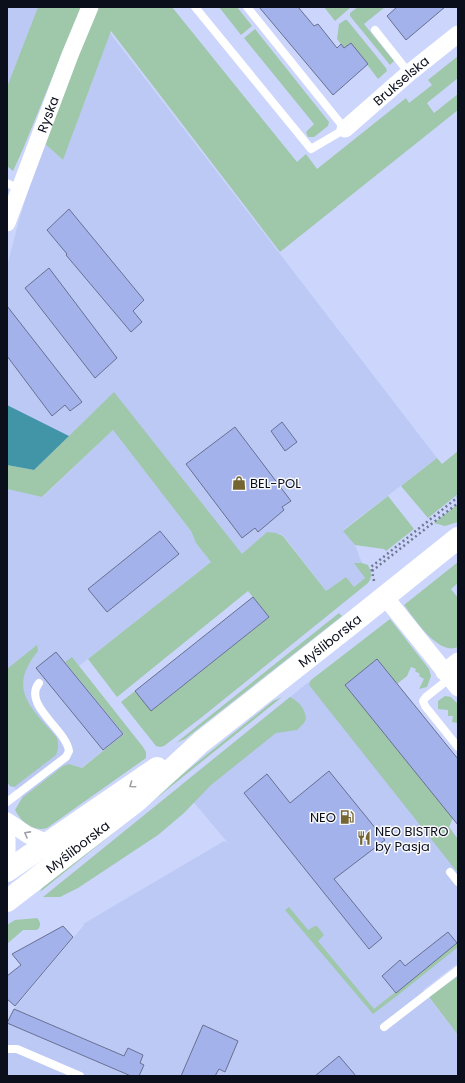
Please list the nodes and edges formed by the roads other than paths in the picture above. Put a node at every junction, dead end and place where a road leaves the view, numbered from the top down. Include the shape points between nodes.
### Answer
1 (90, 7) edge
2 (195, 7) edge
3 (247, 7) edge
4 (376, 30) dead end
5 (458, 34) edge
6 (409, 73) junction
7 (345, 129) junction
8 (13, 186) edge
9 (7, 223) edge
10 (458, 538) edge
11 (385, 597) junction
12 (458, 661) edge
13 (451, 680) edge
14 (39, 683) dead end
15 (201, 742) junction
16 (458, 747) edge
17 (7, 802) edge
18 (7, 821) edge
19 (7, 839) edge
20 (48, 843) junction
21 (7, 859) edge
22 (7, 871) edge
23 (450, 872) dead end
24 (458, 882) edge
25 (7, 901) edge
26 (458, 970) edge
27 (384, 1027) dead end
28 (7, 1050) edge
29 (76, 1075) edge

1 - 8 street, Ryska
2 - 7 lane via 311,149
3 - 7 lane
4 - 6 lane
5 - 6 street, Brukselska
6 - 7 street, Brukselska
8 - 9 street, Ryska
10 - 11 main road, Myśliborska
11 - 13 street
11 - 15 main road, Myśliborska
12 - 13 street
13 - 16 lane via 426,697 423,702
14 - 17 lane via 35,692 36,702 66,741 69,750 66,757
15 -> 20 main road, Myśliborska via 160,766
15 - 25 main road, Myśliborska via 138,800
20 -> 18 street via 28,835
19 - 21 street
20 - 22 main road, Myśliborska
23 - 24 lane
26 - 27 lane
28 - 29 lane via 17,1049

